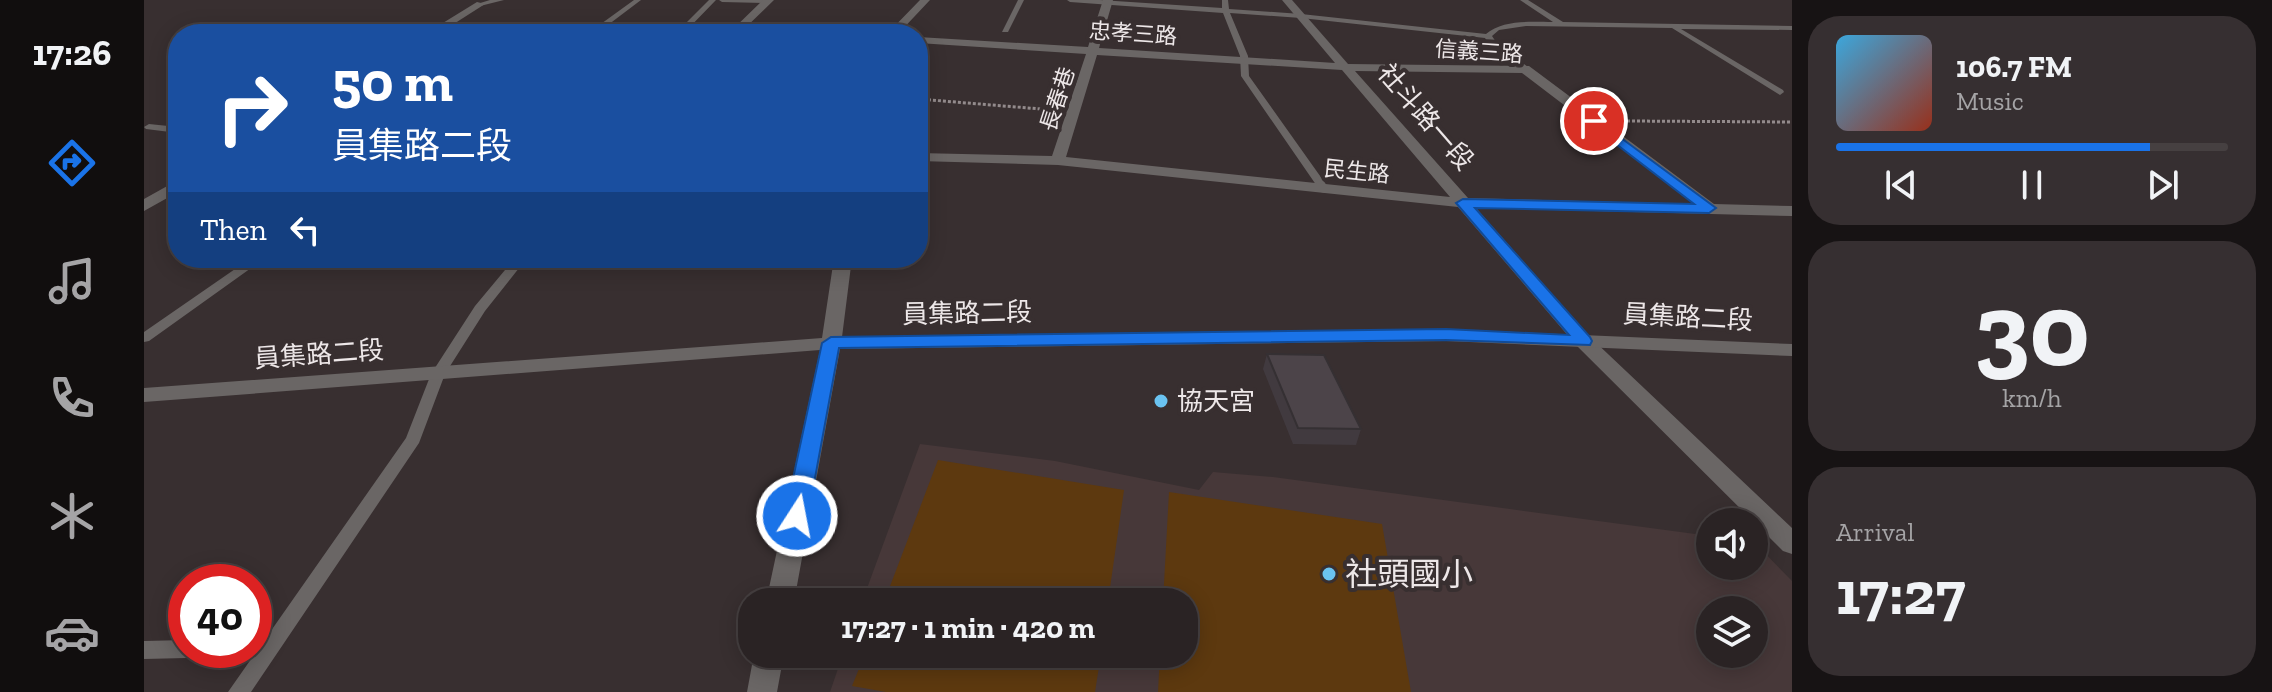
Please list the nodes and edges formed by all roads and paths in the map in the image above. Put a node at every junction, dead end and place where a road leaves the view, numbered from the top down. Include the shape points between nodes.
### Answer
1 (501, 0) edge
2 (638, 0) edge
3 (713, 0) edge
4 (722, 0) edge
5 (768, 0) edge
6 (925, 0) edge
7 (1021, 0) edge
8 (1070, 0) edge
9 (1225, 0) edge
10 (1287, 0) edge
11 (1523, 0) edge
12 (1108, 1) edge
13 (480, 4) joint
14 (1225, 11) junction
15 (1301, 16) junction
16 (447, 24) edge
17 (605, 24) edge
18 (689, 24) edge
19 (743, 24) edge
20 (902, 24) edge
21 (1562, 24) junction
22 (1671, 26) junction
23 (1792, 28) edge
24 (1005, 30) dead end
25 (1488, 36) junction
26 (928, 41) edge
27 (1093, 50) junction
28 (1247, 60) junction
29 (1345, 67) junction
30 (1525, 69) junction
31 (1780, 92) dead end
32 (928, 100) edge
33 (1074, 112) junction
34 (1594, 121) junction
35 (1792, 122) edge
36 (149, 127) dead end
37 (168, 129) edge
38 (928, 157) edge
39 (1058, 161) junction
40 (168, 190) edge
41 (1325, 190) junction
42 (149, 199) edge
43 (1463, 203) junction
44 (1709, 208) junction
45 (1792, 211) edge
46 (245, 268) edge
47 (513, 268) edge
48 (842, 268) edge
49 (144, 338) edge
50 (1583, 341) junction
51 (831, 343) junction
52 (1792, 350) edge
53 (438, 374) junction
54 (144, 395) edge
55 (1792, 544) edge
56 (783, 588) edge
57 (272, 634) edge
58 (168, 649) edge
59 (144, 650) edge
60 (252, 668) edge
61 (766, 668) edge
62 (239, 692) edge
63 (762, 692) edge

1 - 13 lane
2 - 17 lane
3 - 18 lane
4 - 5 lane
5 - 19 street
6 - 20 street
7 - 24 lane
8 - 12 lane
9 - 14 lane
10 - 15 street, 社斗路一段
11 - 21 lane
12 - 14 lane
12 - 27 street, 長春巷
13 - 16 street
14 - 15 lane
14 - 28 lane
15 - 25 lane
15 - 29 street, 社斗路一段
21 - 22 lane
21 - 25 lane via 1497,28
22 - 23 lane
22 - 31 lane
25 - 30 lane
26 - 27 street, 忠孝三路
27 - 28 street, 忠孝三路
27 - 33 street, 長春巷
28 - 29 street, 忠孝三路
28 - 41 lane via 1245,76
29 - 30 street, 信義三路
29 - 43 street, 社斗路一段
30 - 34 street, 信義三路
32 - 33 path
33 - 39 street, 長春巷
34 - 35 path
34 - 44 street, 信義三路
36 - 37 lane
38 - 39 street, 民生路
39 - 41 street, 民生路
40 - 42 street
41 - 43 street, 民生路
43 - 44 street, 民生路
43 - 50 street, 社斗路一段
44 - 45 street, 民生路
46 - 49 lane
47 - 53 lane
48 - 51 street
50 - 51 street, 員集路二段 via 1446,335
50 - 52 street, 員集路二段
50 - 55 street, 社斗路一段
51 - 53 street, 員集路二段
51 - 56 street
53 - 54 street, 員集路二段
53 - 57 lane via 413,439
58 - 59 lane
60 - 62 lane
61 - 63 street

